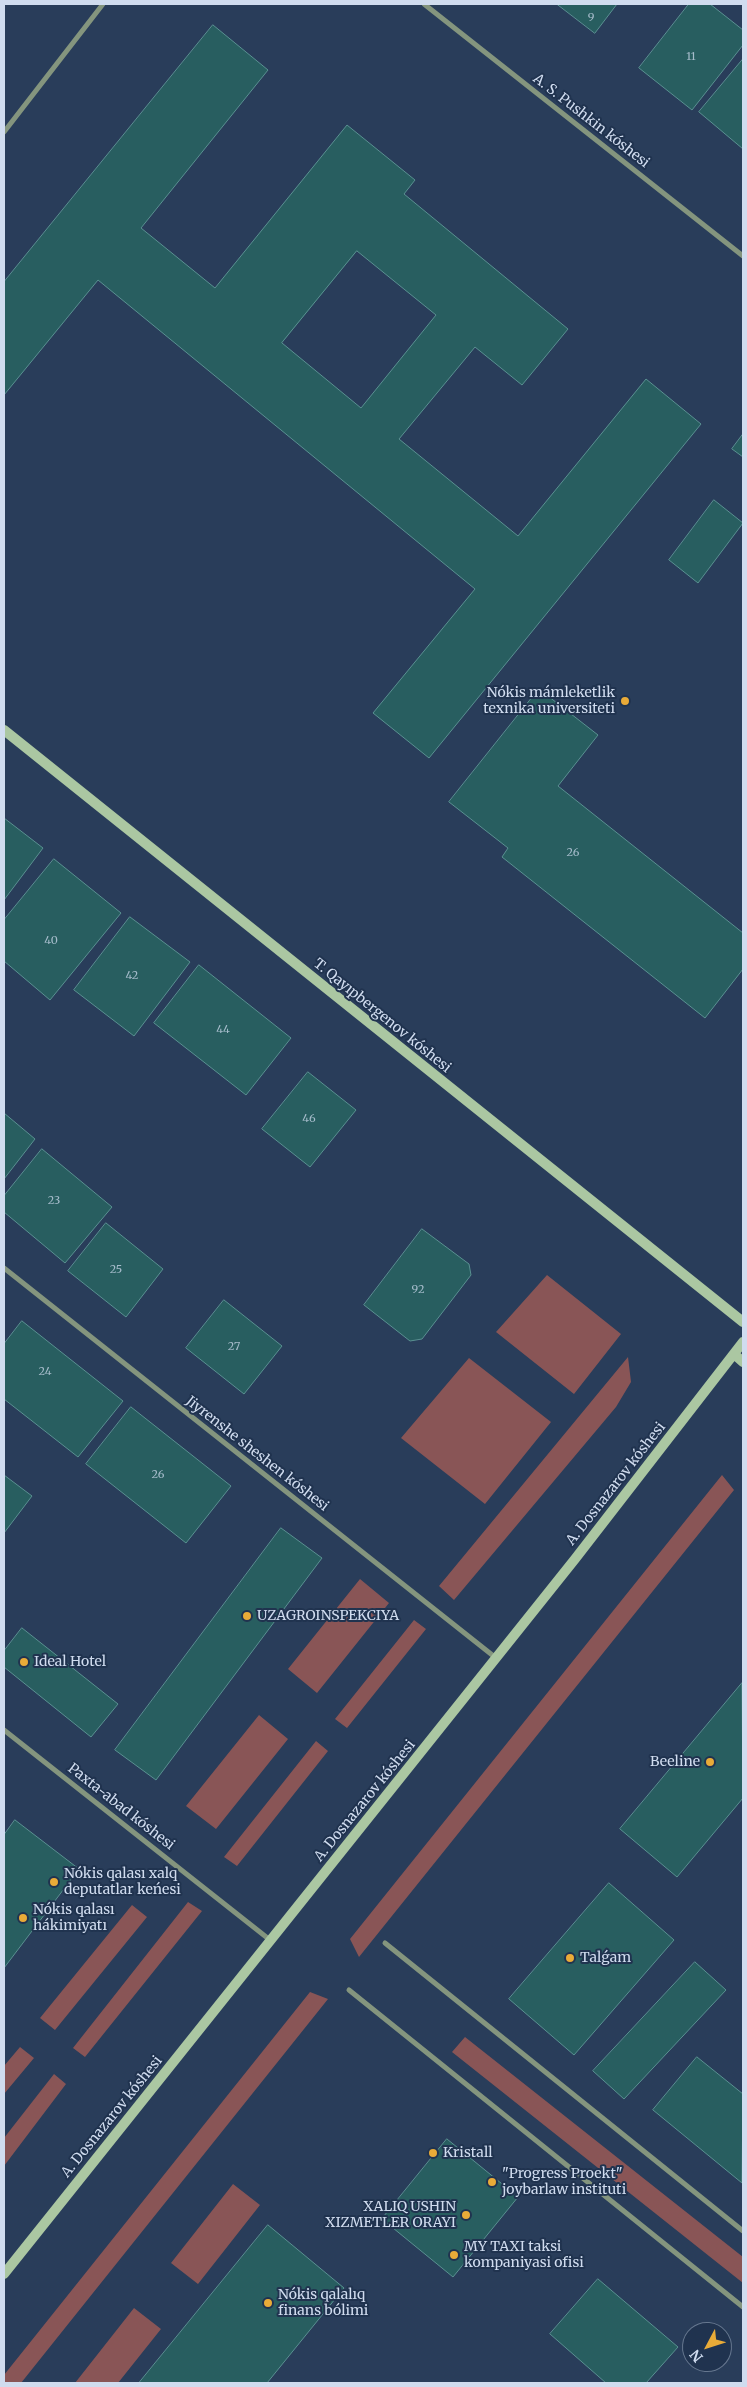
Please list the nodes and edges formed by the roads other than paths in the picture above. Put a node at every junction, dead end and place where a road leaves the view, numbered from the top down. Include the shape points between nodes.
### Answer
1 (103, 4) edge
2 (424, 4) edge
3 (4, 132) edge
4 (743, 256) edge
5 (4, 730) edge
6 (4, 1268) edge
7 (743, 1322) edge
8 (743, 1342) edge
9 (734, 1354) junction
10 (743, 1362) edge
11 (496, 1658) junction
12 (4, 1730) edge
13 (271, 1940) junction
14 (385, 1943) dead end
15 (349, 1990) dead end
16 (743, 2231) edge
17 (4, 2274) edge
18 (743, 2307) edge

1 - 3 street
2 - 4 street, A. S. Pushkin kóshesi
5 - 7 main road, T. Qayıpbergenov kóshesi
6 - 11 street, Jiyrenshe sheshen kóshesi
8 - 9 main road, A. Dosnazarov kóshesi
9 - 10 main road
9 - 11 main road, A. Dosnazarov kóshesi
11 - 13 main road, A. Dosnazarov kóshesi
12 - 13 street, Paxta-abad kóshesi
13 - 17 main road, A. Dosnazarov kóshesi
14 - 16 street
15 - 18 street

